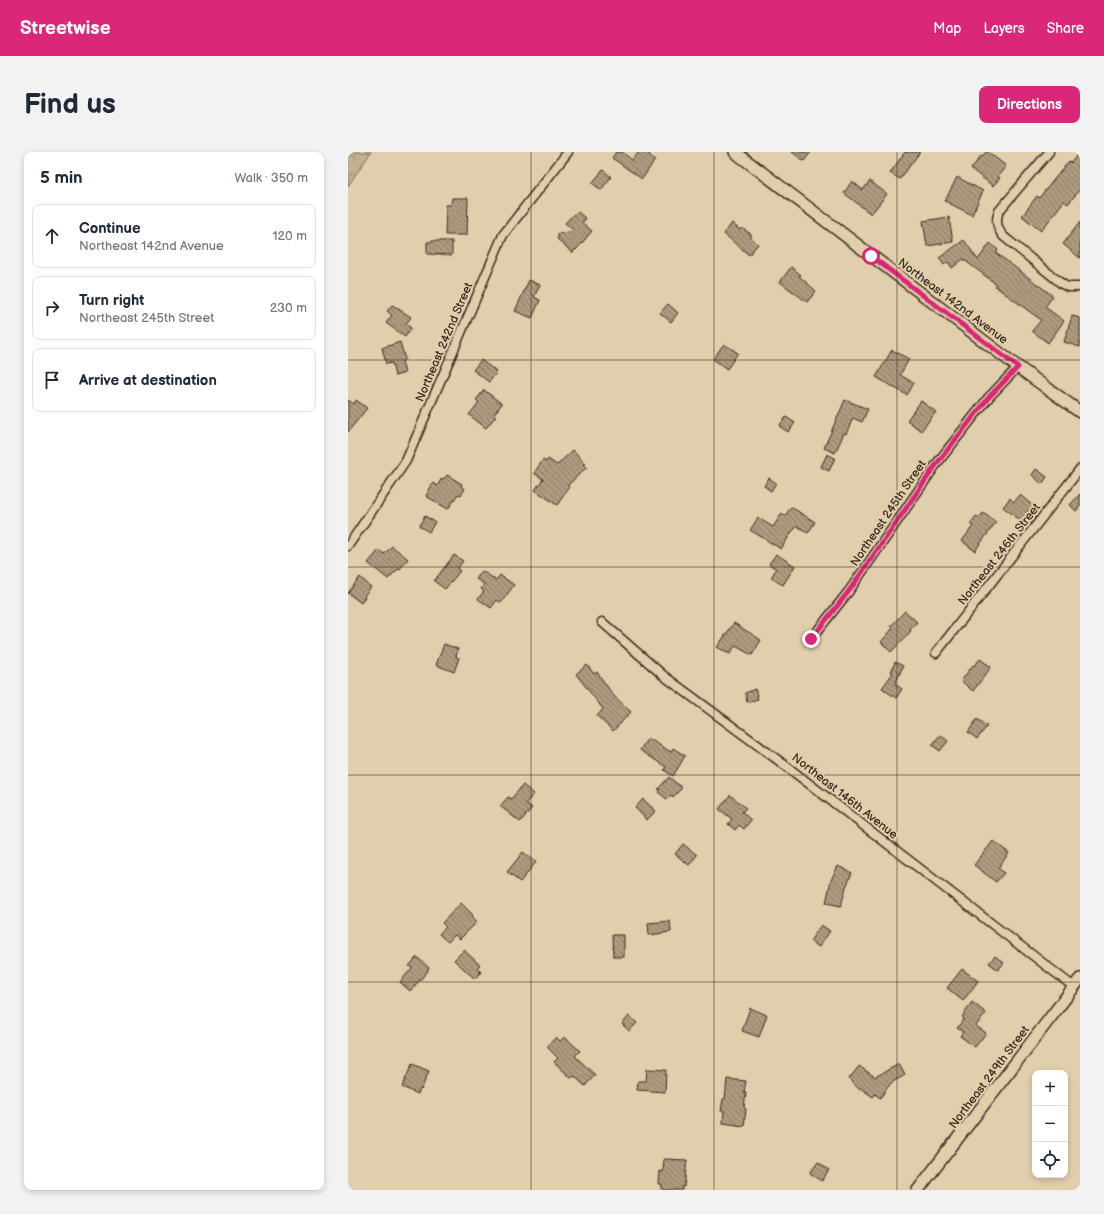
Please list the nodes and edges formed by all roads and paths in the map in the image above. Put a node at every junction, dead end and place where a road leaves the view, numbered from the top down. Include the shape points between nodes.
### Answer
1 (568, 152) edge
2 (735, 152) edge
3 (1049, 152) edge
4 (1077, 287) edge
5 (1018, 367) junction
6 (1080, 412) edge
7 (1080, 469) edge
8 (348, 546) edge
9 (602, 622) dead end
10 (811, 639) dead end
11 (936, 653) dead end
12 (1077, 983) edge
13 (918, 1190) edge

1 - 8 street, Northeast 242nd Street via 503,235 406,461
2 - 5 main road, Northeast 142nd Avenue
3 - 4 street via 999,211 997,224 1003,236 1062,284
5 - 6 main road, Northeast 142nd Avenue
5 - 10 street, Northeast 245th Street via 989,397 938,462 849,591
7 - 11 street, Northeast 246th Street
9 - 12 street, Northeast 146th Avenue via 664,676
12 - 13 main road, Northeast 249th Street

